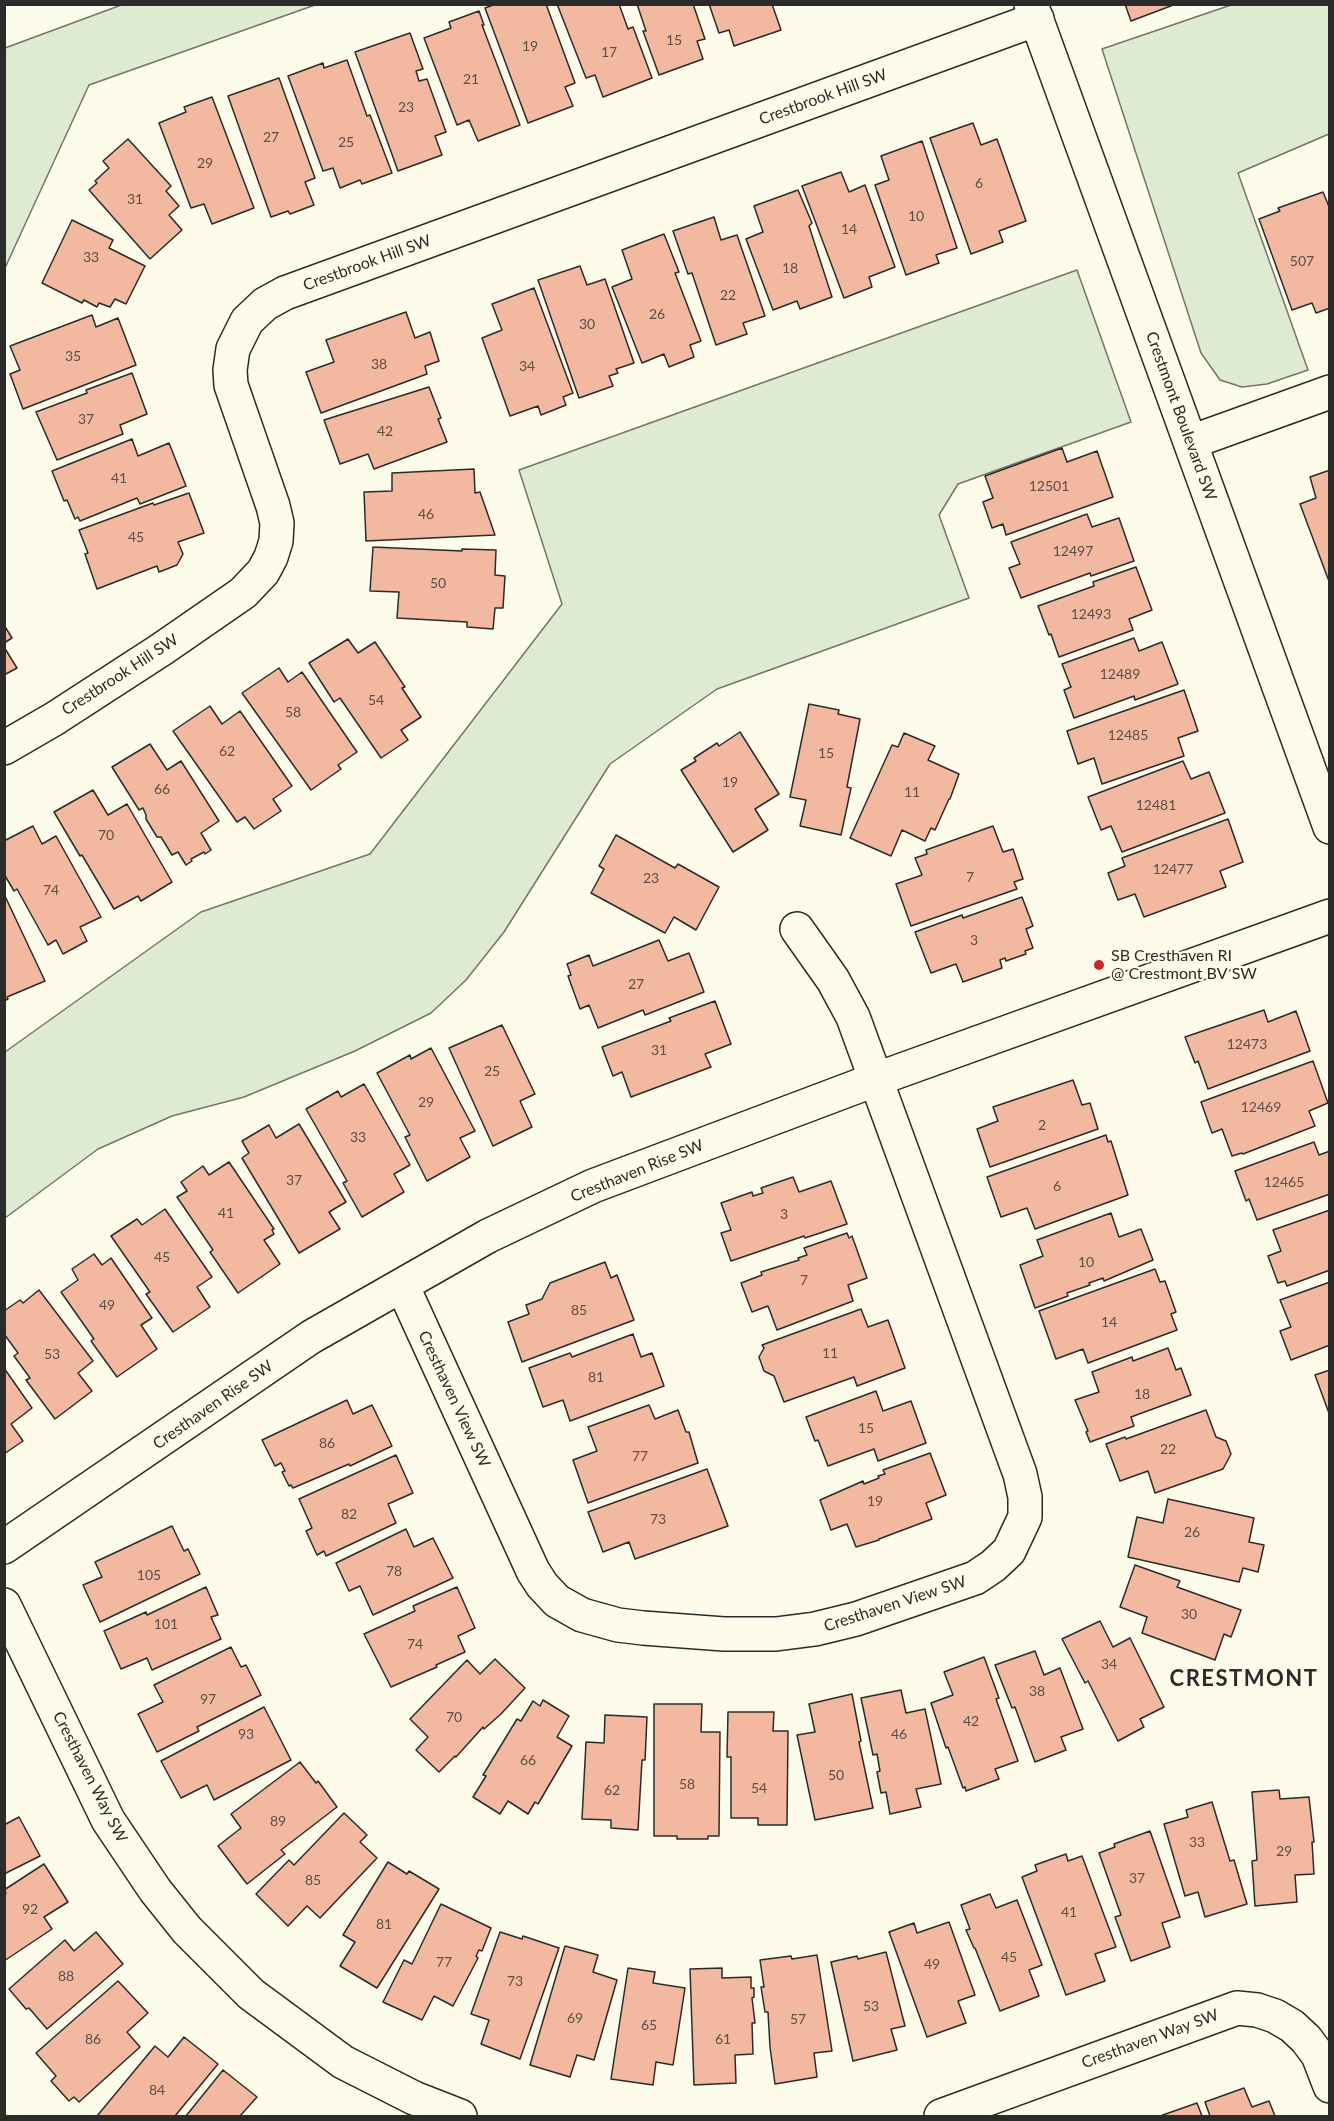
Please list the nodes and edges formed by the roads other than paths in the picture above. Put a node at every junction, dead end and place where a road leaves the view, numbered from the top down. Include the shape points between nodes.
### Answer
1 (1034, 12) edge
2 (1329, 392) edge
3 (1191, 442) junction
4 (4, 748) edge
5 (1329, 827) edge
6 (1329, 916) edge
7 (797, 930) dead end
8 (877, 1079) junction
9 (402, 1285) junction
10 (4, 1548) edge
11 (4, 1605) edge
12 (1329, 2086) edge
13 (460, 2116) edge
14 (941, 2116) edge

1 - 3 street, Crestmont Boulevard SW
1 - 4 street, Crestbrook Hill SW via 296,288 265,304 247,321 233,349 230,370 231,386 277,523 272,557 243,592 162,649
2 - 3 street
3 - 5 street, Crestmont Boulevard SW
6 - 8 street, Cresthaven Rise SW
7 - 8 street, Cresthaven View SW via 833,980 853,1017
8 - 9 street, Cresthaven Rise SW via 593,1186 488,1236
8 - 9 street, Cresthaven View SW via 1025,1497 1025,1517 1009,1551 975,1578 856,1619 776,1634 643,1628 582,1615 557,1601 533,1570
9 - 10 street, Cresthaven Rise SW via 311,1338
11 - 13 street, Cresthaven Way SW via 108,1820 187,1930 251,1994 343,2062
12 - 14 street, Cresthaven Way SW via 1318,2055 1292,2026 1257,2010 1237,2008

